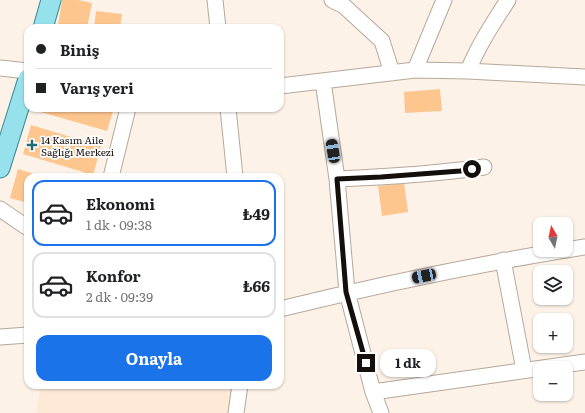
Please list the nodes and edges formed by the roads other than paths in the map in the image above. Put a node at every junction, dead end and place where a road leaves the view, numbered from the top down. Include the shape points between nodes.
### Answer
1 (51, 0) edge
2 (214, 0) edge
3 (332, 0) edge
4 (444, 0) edge
5 (508, 0) edge
6 (44, 24) edge
7 (217, 24) edge
8 (0, 68) edge
9 (415, 70) junction
10 (24, 71) edge
11 (468, 71) junction
12 (392, 73) junction
13 (585, 77) edge
14 (323, 81) junction
15 (284, 86) edge
16 (24, 92) edge
17 (127, 112) edge
18 (228, 112) edge
19 (484, 167) dead end
20 (0, 168) edge
21 (112, 173) edge
22 (235, 173) edge
23 (337, 179) junction
24 (0, 209) edge
25 (24, 225) edge
26 (585, 247) edge
27 (573, 249) edge
28 (533, 255) edge
29 (502, 260) junction
30 (346, 292) junction
31 (284, 308) edge
32 (24, 335) edge
33 (0, 337) edge
34 (585, 362) edge
35 (524, 370) junction
36 (239, 389) edge
37 (373, 392) junction
38 (236, 413) edge
39 (381, 413) edge

1 - 6 main road
2 - 7 street
3 - 12 street via 344,6 382,41
4 - 9 street
5 - 11 street via 486,34
8 - 10 street
9 - 11 street
9 - 12 street
11 - 13 street
12 - 14 street
14 - 15 street
14 - 23 street
16 - 20 main road
17 - 21 street
18 - 22 street
19 - 23 street via 460,171
23 - 30 street
24 - 25 street
26 - 27 street
28 - 29 street
29 - 30 street
29 - 35 street
30 - 31 street
30 - 37 street
32 - 33 street
34 - 35 street
35 - 37 street
36 - 38 street
37 - 39 street

